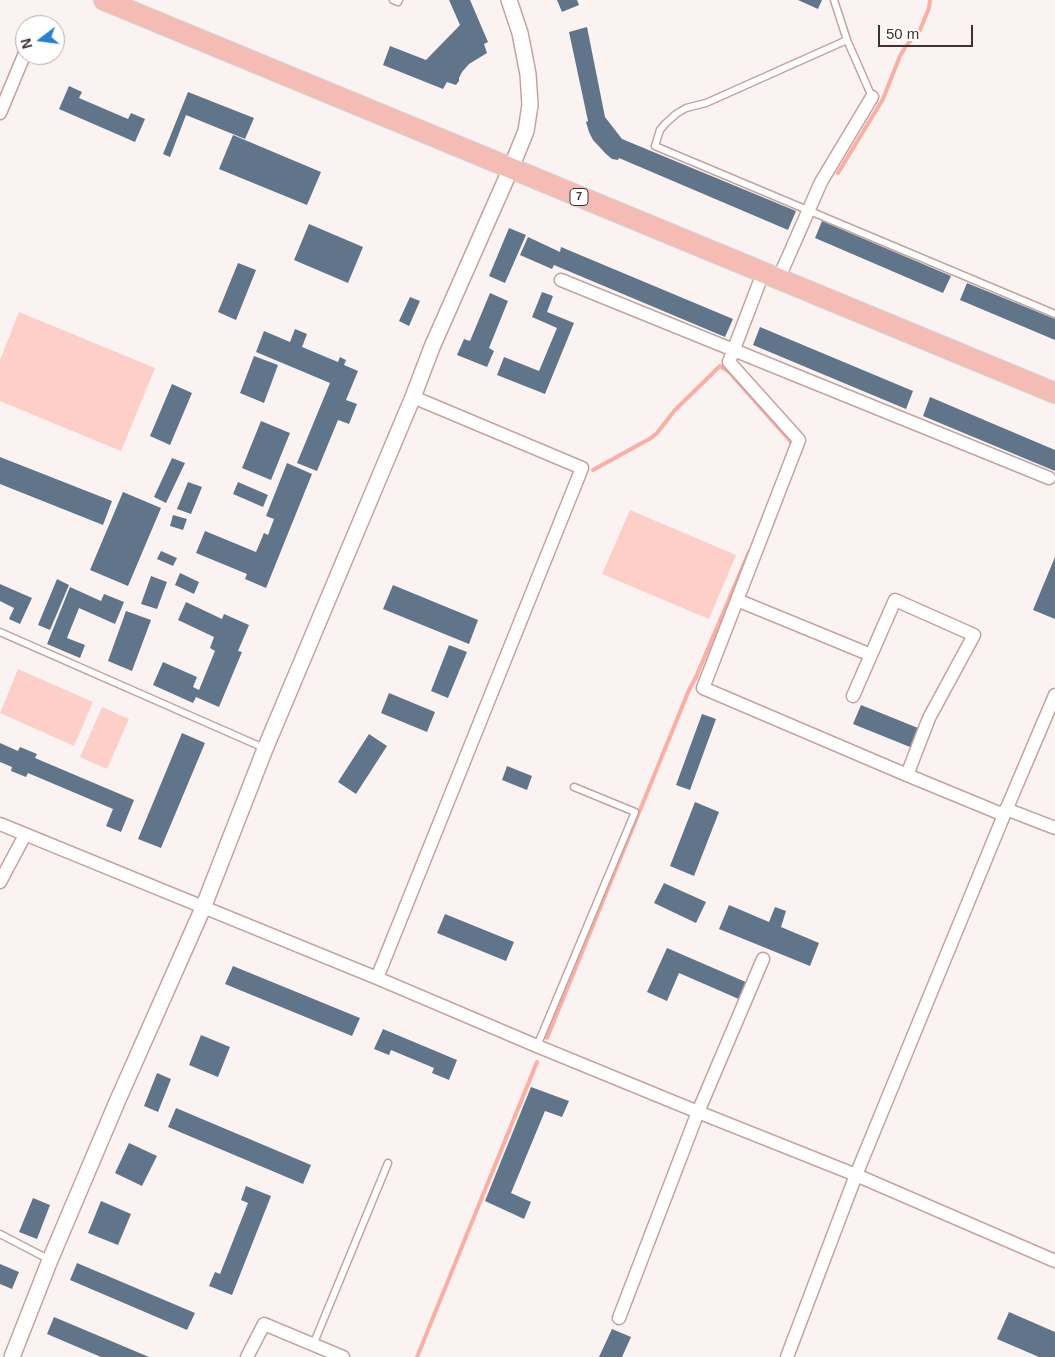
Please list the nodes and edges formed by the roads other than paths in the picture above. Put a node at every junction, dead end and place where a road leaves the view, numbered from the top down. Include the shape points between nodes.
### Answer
1 (104, 0) edge
2 (393, 0) edge
3 (399, 0) edge
4 (509, 0) edge
5 (834, 0) edge
6 (847, 40) junction
7 (20, 65) edge
8 (872, 98) joint
9 (0, 113) edge
10 (511, 168) junction
11 (808, 211) junction
12 (771, 276) junction
13 (561, 280) dead end
14 (1055, 314) edge
15 (733, 350) junction
16 (1055, 393) edge
17 (413, 397) junction
18 (1049, 478) dead end
19 (737, 600) junction
20 (0, 632) edge
21 (871, 656) junction
22 (1055, 695) edge
23 (852, 696) dead end
24 (266, 749) junction
25 (907, 775) junction
26 (574, 787) dead end
27 (1005, 812) junction
28 (0, 824) edge
29 (1055, 828) edge
30 (25, 835) junction
31 (0, 882) edge
32 (203, 908) junction
33 (763, 959) dead end
34 (377, 978) junction
35 (537, 1046) junction
36 (698, 1112) junction
37 (388, 1163) dead end
38 (856, 1176) junction
39 (0, 1234) edge
40 (50, 1260) junction
41 (1055, 1261) edge
42 (619, 1318) dead end
43 (313, 1345) junction
44 (12, 1357) edge
45 (247, 1357) edge
46 (343, 1357) edge
47 (787, 1357) edge

1 - 10 highway, 7
2 - 3 lane
4 - 10 street via 522,41 530,91 526,130
5 - 6 lane
6 - 8 lane
6 - 11 lane via 706,103 686,108 660,130 655,146
7 - 9 street
8 - 11 street via 821,182
10 - 12 highway, 7
10 - 17 street
11 - 12 street
11 - 14 lane
12 - 15 street
12 - 16 highway, 7
13 - 15 street
15 - 18 street
15 - 19 street via 729,362 799,440
17 - 24 street
17 - 34 street via 582,468
19 - 21 street
19 - 25 street via 704,688
20 - 24 lane
21 - 23 street
21 - 25 street via 895,600 974,635 929,718
22 - 27 street
24 - 32 street
25 - 27 street
26 - 35 lane via 635,812
27 - 29 street
27 - 38 street
28 - 30 street
30 - 31 street
30 - 32 street
32 - 34 street
32 - 40 street
33 - 36 street
34 - 35 street
35 - 36 street
36 - 38 street
36 - 42 street
37 - 43 lane
38 - 41 street
38 - 47 street
39 - 40 lane
40 - 44 street
43 - 45 street via 264,1324
43 - 46 street

